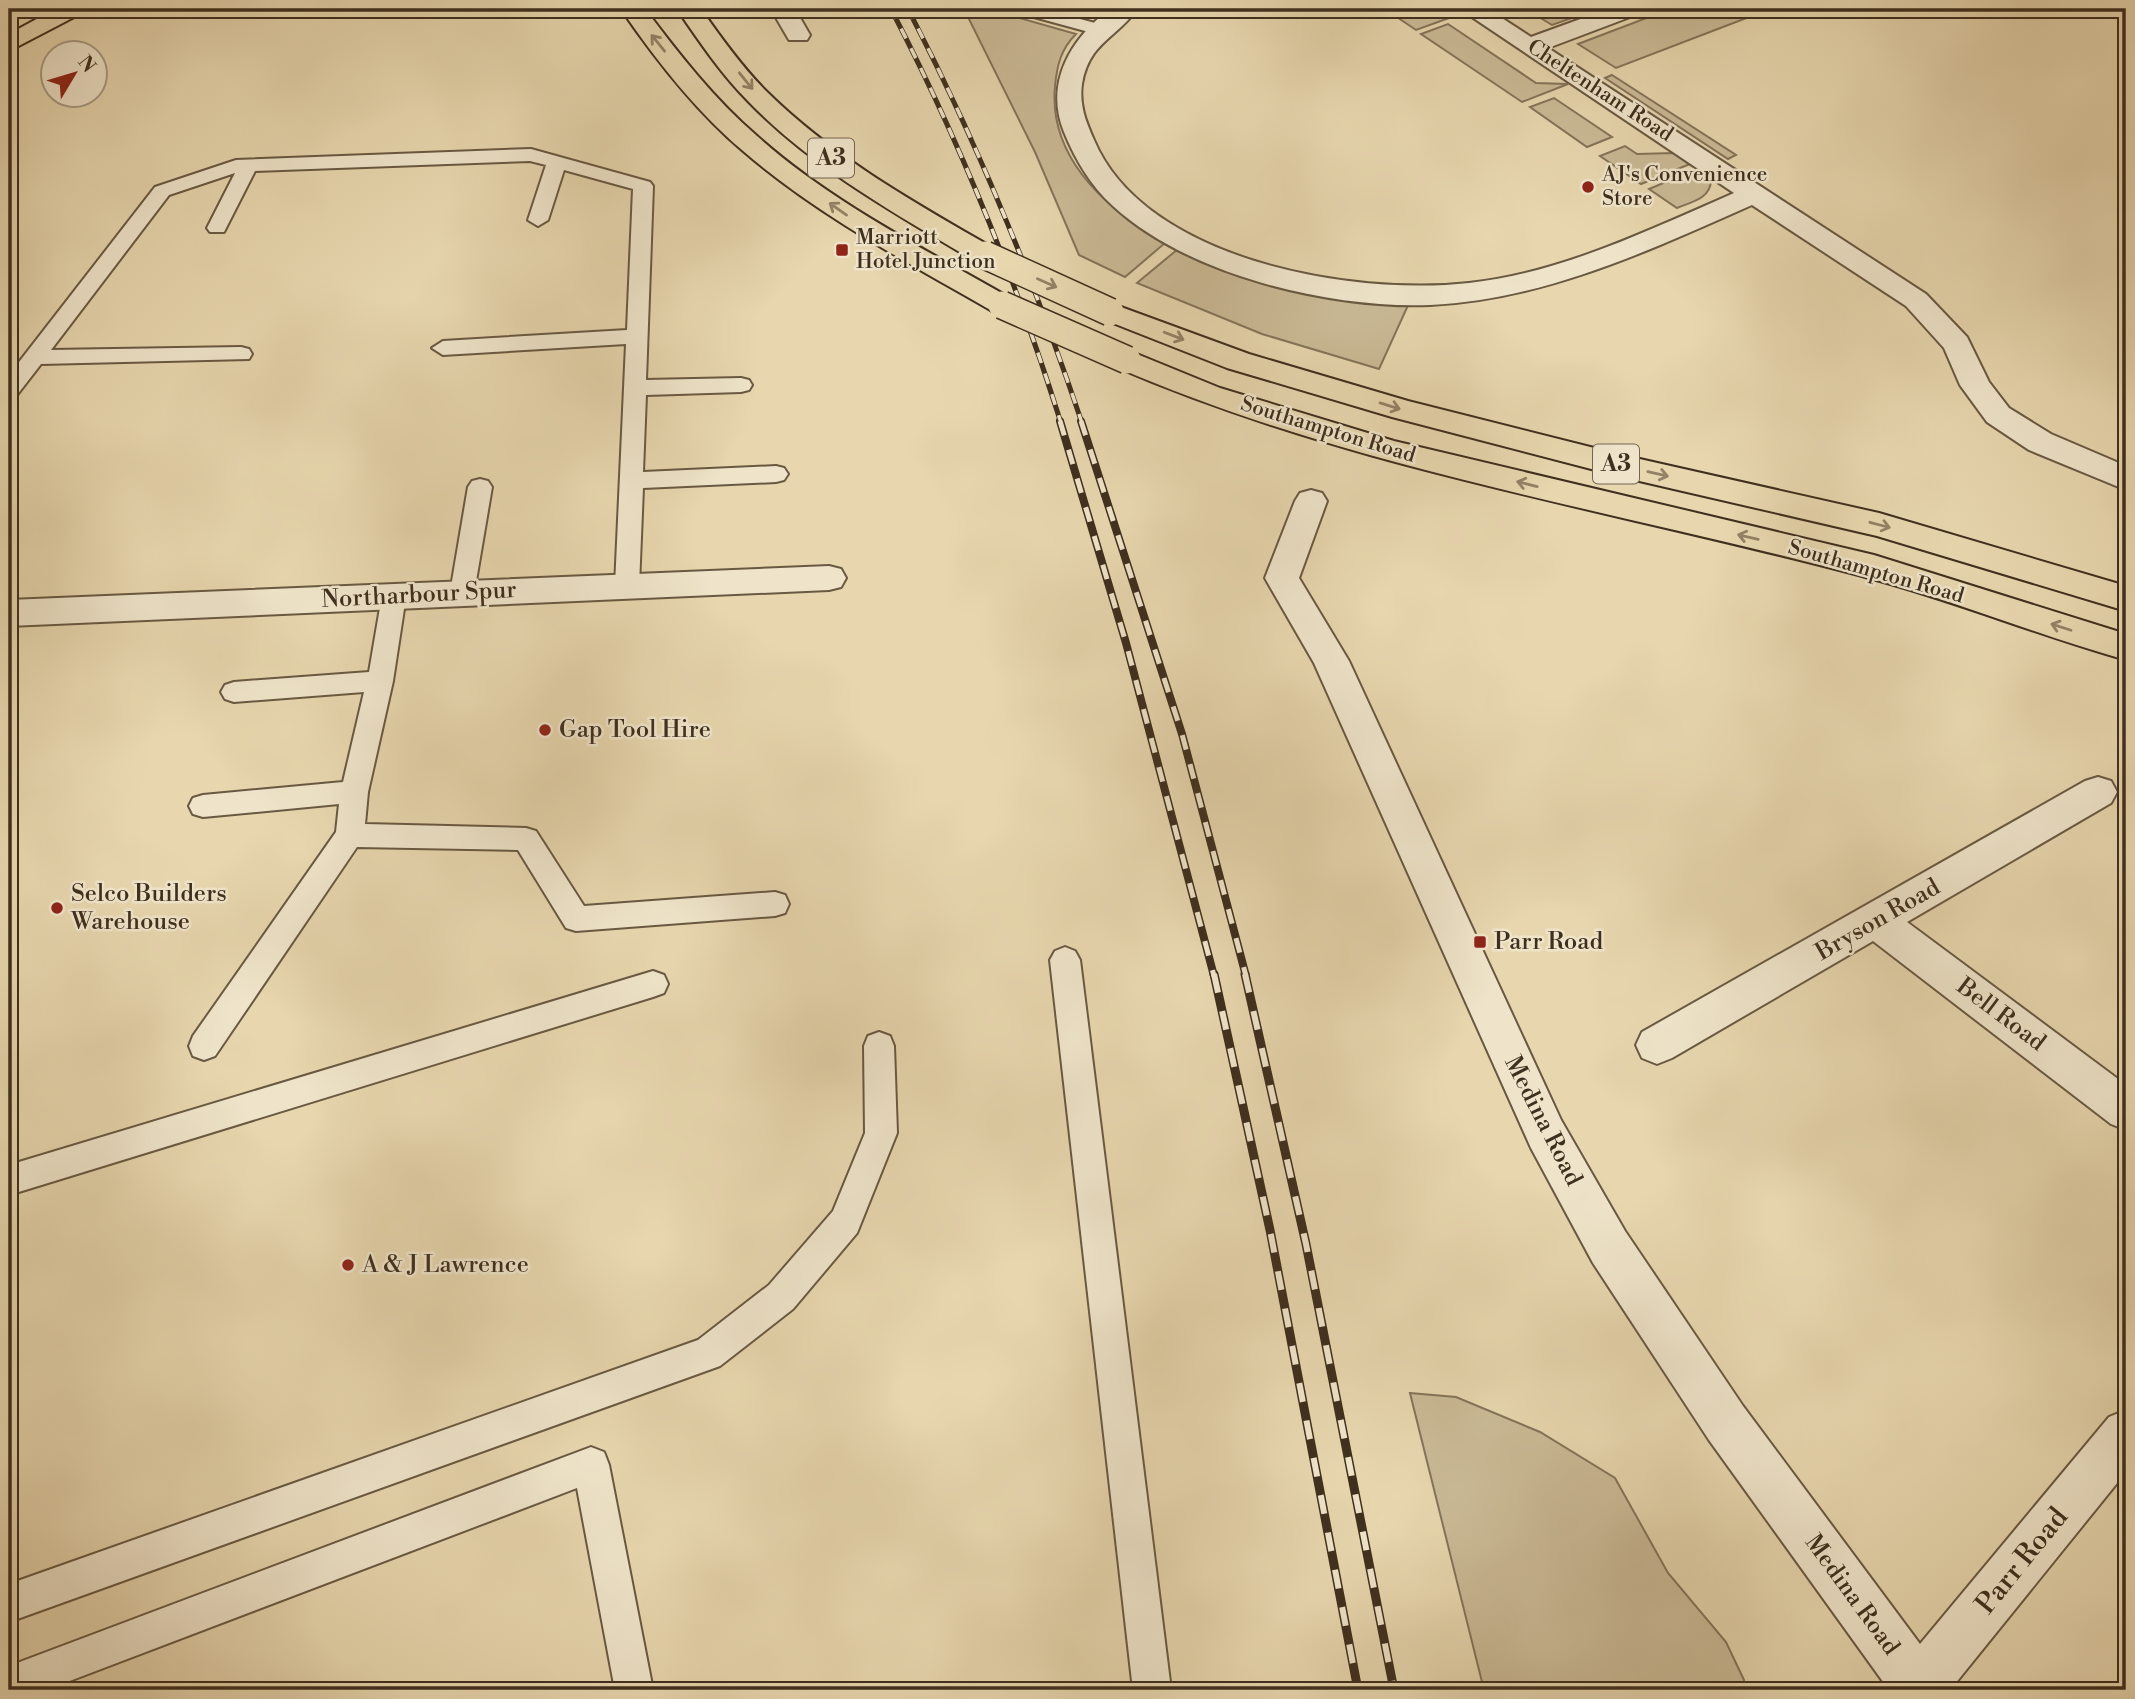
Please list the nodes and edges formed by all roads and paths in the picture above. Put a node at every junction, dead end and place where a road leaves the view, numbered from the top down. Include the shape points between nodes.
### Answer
1 (72, 9) edge
2 (633, 9) edge
3 (689, 9) edge
4 (783, 9) edge
5 (1025, 9) edge
6 (1125, 9) edge
7 (1472, 9) edge
8 (1630, 9) edge
9 (1100, 30) junction
10 (798, 35) dead end
11 (9, 44) edge
12 (1530, 46) junction
13 (556, 162) junction
14 (248, 166) junction
15 (1755, 193) junction
16 (538, 220) dead end
17 (217, 228) dead end
18 (637, 336) junction
19 (443, 348) dead end
20 (241, 354) dead end
21 (34, 357) junction
22 (741, 385) dead end
23 (635, 388) junction
24 (9, 390) edge
25 (776, 474) dead end
26 (2126, 479) edge
27 (631, 481) junction
28 (480, 487) dead end
29 (1311, 500) dead end
30 (829, 578) dead end
31 (627, 586) junction
32 (462, 593) junction
33 (394, 596) junction
34 (2126, 599) edge
35 (9, 613) edge
36 (2126, 647) edge
37 (380, 681) junction
38 (234, 692) dead end
39 (354, 792) junction
40 (2098, 792) dead end
41 (203, 806) dead end
42 (350, 835) junction
43 (775, 904) dead end
44 (1876, 921) junction
45 (1065, 960) dead end
46 (653, 984) dead end
47 (1657, 1045) dead end
48 (204, 1046) dead end
49 (879, 1046) dead end
50 (2126, 1110) edge
51 (9, 1180) edge
52 (2126, 1434) edge
53 (9, 1603) edge
54 (9, 1685) edge
55 (1920, 1689) edge
56 (634, 1690) edge
57 (1152, 1690) edge

1 - 11 main road
36 -> 2 main road, Southampton Road / A3, bridge via 1874,567 1390,451 1209,395 1127,360 1002,305 844,214 766,158 706,100
3 -> 34 main road, Southampton Road / A3, bridge via 758,96 815,146 885,196 985,255 1110,312 1238,361 1403,410 1879,524
4 - 10 street
5 - 9 lane
6 - 9 street
7 - 12 street, Cheltenham Road
8 - 12 street
9 - 15 street via 1078,58 1067,102 1083,152 1100,176 1123,203 1180,239 1254,270 1299,282 1428,296 1510,285 1619,252
12 - 15 street, Cheltenham Road
13 - 14 lane via 531,155
13 - 16 lane
13 - 18 lane via 643,186
14 - 17 lane
14 - 21 lane via 162,191
15 - 26 street, Cheltenham Road via 1916,300 1957,344 1975,385 1998,415 2040,442
18 - 19 lane
18 - 23 lane
20 - 21 lane
21 - 24 lane
22 - 23 lane
23 - 27 lane
25 - 27 lane
27 - 31 lane
28 - 32 lane
29 - 55 street, Medina Road via 1282,578 1331,661 1546,1134 1609,1247 1726,1423
30 - 31 street, Northarbour Spur
31 - 32 street, Northarbour Spur
32 - 33 street, Northarbour Spur
33 - 35 street, Northarbour Spur
33 - 37 lane
37 - 38 lane
37 - 39 lane
39 - 41 lane
39 - 42 lane
40 - 44 street, Bryson Road
42 - 43 lane via 526,839 576,919
42 - 48 lane
44 - 47 street, Bryson Road
44 - 50 street, Bell Road
45 - 57 lane
46 - 51 lane
49 - 53 lane via 881,1133 845,1222 782,1297 708,1354
52 - 55 street, Parr Road
54 - 56 lane via 592,1465

